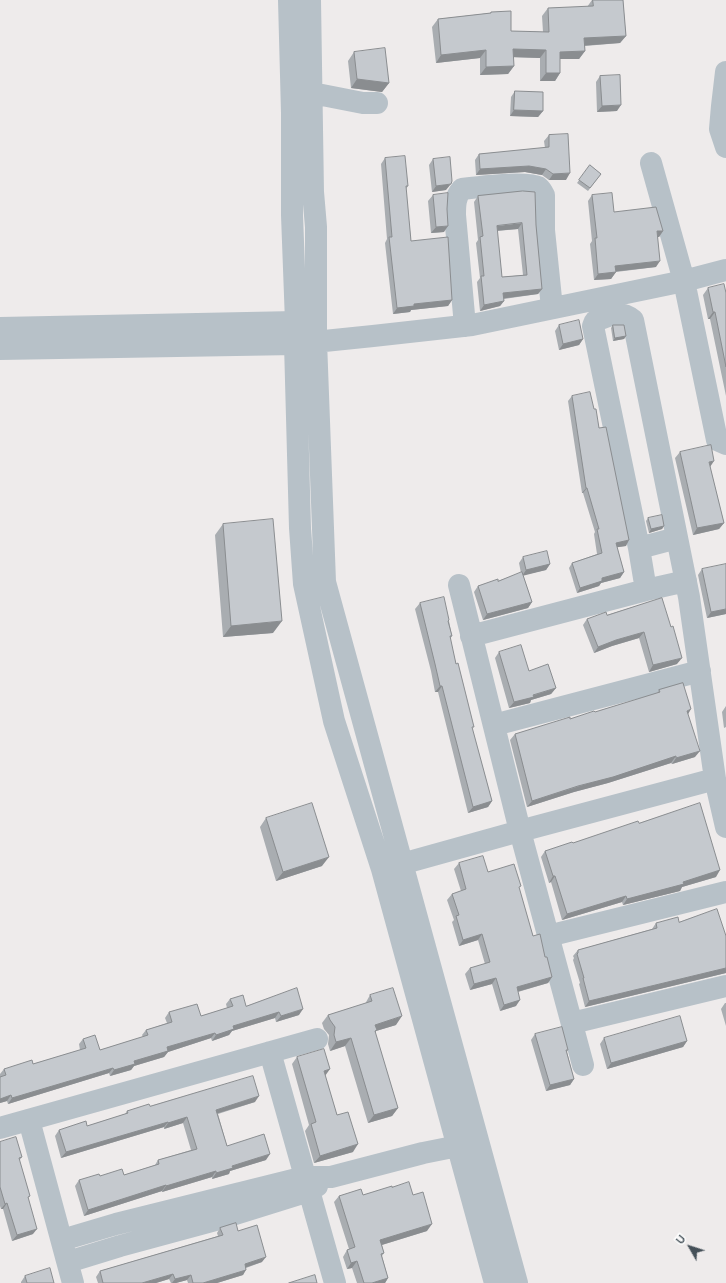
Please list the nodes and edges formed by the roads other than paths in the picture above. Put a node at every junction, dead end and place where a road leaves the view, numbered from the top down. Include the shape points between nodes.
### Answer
1 (289, 0) edge
2 (310, 0) edge
3 (726, 72) edge
4 (312, 93) junction
5 (376, 103) dead end
6 (724, 107) edge
7 (726, 147) edge
8 (651, 163) dead end
9 (726, 270) edge
10 (684, 281) junction
11 (552, 308) junction
12 (306, 321) junction
13 (465, 326) junction
14 (0, 328) edge
15 (305, 342) junction
16 (0, 349) edge
17 (726, 444) edge
18 (677, 538) junction
19 (639, 548) junction
20 (686, 581) junction
21 (459, 585) dead end
22 (646, 590) junction
23 (471, 636) junction
24 (700, 671) junction
25 (494, 725) junction
26 (715, 779) junction
27 (726, 827) edge
28 (520, 831) junction
29 (392, 867) junction
30 (726, 892) edge
31 (548, 936) junction
32 (726, 986) edge
33 (572, 1023) junction
34 (317, 1040) dead end
35 (270, 1052) junction
36 (584, 1065) dead end
37 (28, 1120) junction
38 (0, 1128) edge
39 (458, 1146) junction
40 (307, 1184) junction
41 (214, 1210) junction
42 (116, 1224) junction
43 (62, 1240) junction
44 (120, 1246) junction
45 (70, 1273) edge
46 (335, 1283) edge
47 (495, 1283) edge
48 (517, 1283) edge

1 - 12 street via 292,216
2 - 4 street
3 - 6 street
4 - 5 street via 363,103
4 - 12 street via 316,228
6 - 7 street via 720,129
8 - 10 street
9 - 10 street
10 - 11 street
10 - 17 street via 717,440
11 - 13 street
11 - 13 street via 544,230 544,195 541,190 536,186 507,185 462,189 455,200
12 - 14 street
12 - 15 street
13 - 15 street
15 - 16 street
15 - 29 street via 325,582
18 - 19 street
18 - 19 street via 633,320 618,313 596,321 593,326
18 - 20 street
19 - 22 street
20 - 22 street
20 - 24 street
21 - 23 street
22 - 23 street
23 - 25 street
24 - 25 street
24 - 26 street
25 - 28 street
26 - 27 street
26 - 28 street
28 - 29 street
28 - 31 street
29 - 39 street
29 - 48 street
30 - 31 street
31 - 33 street
32 - 33 street
33 - 36 street
34 - 35 street
35 - 37 street
35 - 40 street
37 - 38 street
37 - 43 street
39 - 40 street
39 - 47 street
40 - 41 street
40 - 46 street
41 - 42 street
41 - 44 street
42 - 43 street
42 - 44 street
43 - 45 street
44 - 45 street

